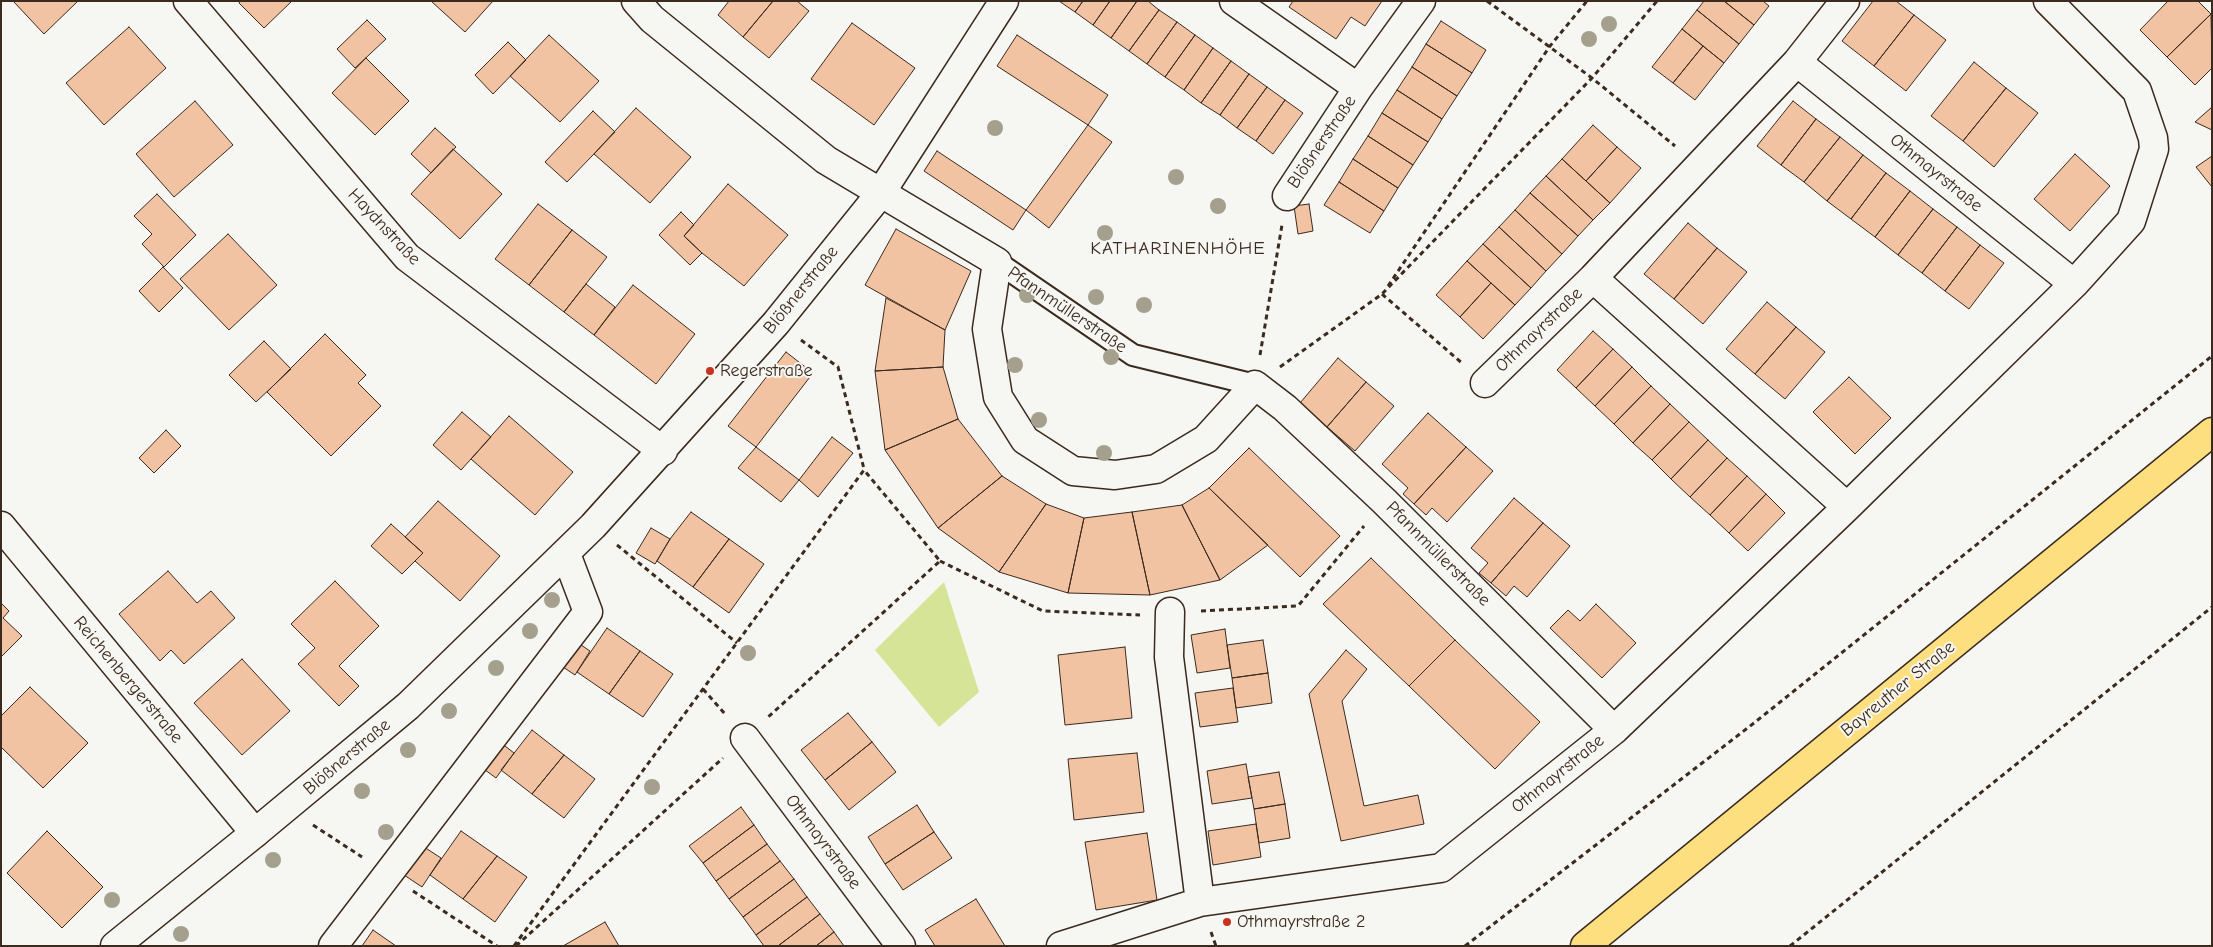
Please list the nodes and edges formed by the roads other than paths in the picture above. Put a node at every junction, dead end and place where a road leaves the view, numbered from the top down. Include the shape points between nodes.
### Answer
1 (188, 1) edge
2 (636, 1) edge
3 (1004, 1) edge
4 (1234, 1) edge
5 (1421, 1) edge
6 (1845, 1) edge
7 (2048, 1) edge
8 (1797, 62) junction
9 (1358, 88) junction
10 (880, 194) junction
11 (1286, 196) road end
12 (997, 262) junction
13 (1593, 278) junction
14 (2074, 284) junction
15 (1485, 383) road end
16 (1255, 385) junction
17 (2212, 432) edge
18 (663, 451) junction
19 (1847, 507) junction
20 (1, 526) edge
21 (566, 554) junction
22 (1170, 612) dead end
23 (1614, 730) junction
24 (745, 738) road end
25 (255, 834) junction
26 (1200, 902) junction
27 (120, 944) edge
28 (333, 946) edge
29 (901, 946) edge
30 (1061, 946) edge
31 (1584, 946) edge

1 - 18 street, Haydnstraße via 407,257
2 - 10 street via 652,19 826,160
3 - 10 street, Blößnerstraße
4 - 9 street, Blößnerstraße
5 - 9 street, Blößnerstraße
6 - 8 street, Othmayrstraße
7 - 14 street, Othmayrstraße via 2137,91 2153,138 2154,149 2131,221
8 - 13 street, Othmayrstraße
8 - 14 street, Othmayrstraße
9 - 11 street, Blößnerstraße
10 - 12 street, Pfannmüllerstraße
10 - 18 street, Blößnerstraße via 776,323
12 - 16 street, Pfannmüllerstraße via 1133,355
12 - 16 street, Pfannmüllerstraße via 987,329 998,397 1025,440 1073,471 1115,475 1156,469 1206,439
13 - 15 street, Othmayrstraße
13 - 19 street, Othmayrstraße
14 - 19 street, Othmayrstraße
16 - 23 street, Pfannmüllerstraße via 1285,408 1384,501
17 - 31 main road, Bayreuther Straße
18 - 21 street, Blößnerstraße
19 - 23 street, Othmayrstraße
20 - 25 street, Reichenbergerstraße
21 - 25 street, Blößnerstraße via 408,706
21 - 28 street via 588,612
22 - 26 street via 1169,656
23 - 26 street, Othmayrstraße via 1441,868
24 - 29 street, Othmayrstraße
25 - 27 street, Blößnerstraße
26 - 30 street, Othmayrstraße

